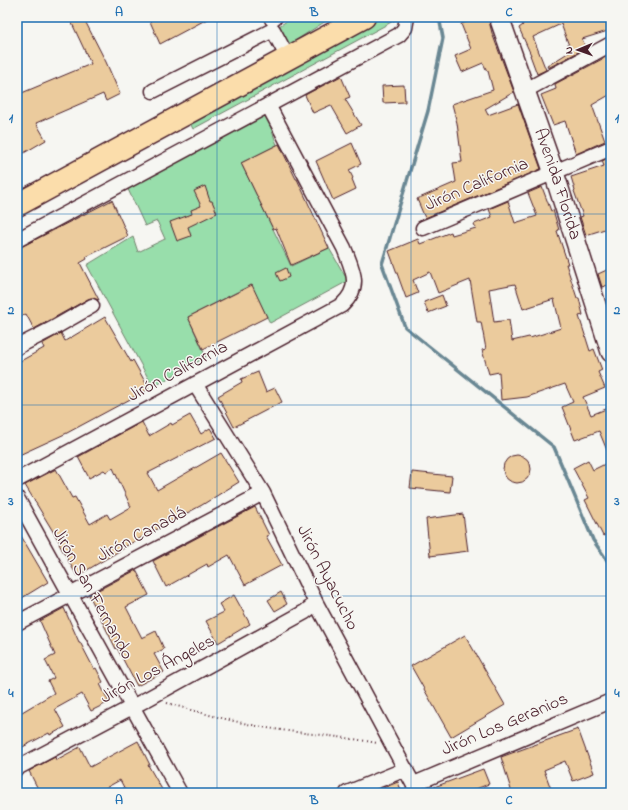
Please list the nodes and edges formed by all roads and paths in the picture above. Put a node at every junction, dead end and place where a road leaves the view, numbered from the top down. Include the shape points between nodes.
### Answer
1 (364, 17) edge
2 (407, 17) edge
3 (499, 17) edge
4 (611, 44) edge
5 (288, 58) junction
6 (526, 90) junction
7 (153, 91) dead end
8 (268, 105) junction
9 (611, 148) edge
10 (554, 173) junction
11 (17, 205) edge
12 (423, 228) dead end
13 (17, 240) edge
14 (92, 306) dead end
15 (17, 347) edge
16 (611, 352) edge
17 (195, 384) junction
18 (17, 480) edge
19 (263, 493) junction
20 (17, 498) edge
21 (71, 594) junction
22 (316, 603) junction
23 (17, 623) edge
24 (148, 698) junction
25 (611, 701) edge
26 (133, 706) junction
27 (394, 747) junction
28 (17, 768) edge
29 (406, 769) junction
30 (416, 789) edge
31 (180, 793) edge
32 (347, 793) edge

1 - 5 highway
2 - 8 street via 405,28 399,35
3 - 6 street, Avenida Florida
4 - 6 street
5 - 7 street via 273,30
5 - 11 highway
6 - 10 street, Avenida Florida
8 - 13 street
8 - 17 street, Jirón California via 344,248 354,271 354,287 342,305
9 - 10 street, Jirón California
10 - 12 street, Jirón California
10 - 16 street, Avenida Florida
14 - 15 street
17 - 18 street, Jirón California
17 - 19 street, Jirón Ayacucho
19 - 21 street, Jirón Canadá
19 - 22 street, Jirón Ayacucho
20 - 21 street, Jirón San Fernando
21 - 23 street, Jirón Canadá
21 - 26 street, Jirón San Fernando
22 - 24 street, Jirón Los Ángeles via 305,612
22 - 27 street, Jirón Ayacucho
24 - 26 street, Jirón Los Ángeles
24 - 27 path via 268,728 351,738
25 - 30 street, Jirón Los Geranios
26 - 28 street, Jirón Los Ángeles
26 - 31 street, Jirón San Fernando
27 - 29 street, Jirón Ayacucho
29 - 30 street, Jirón Ayacucho
29 - 32 street

